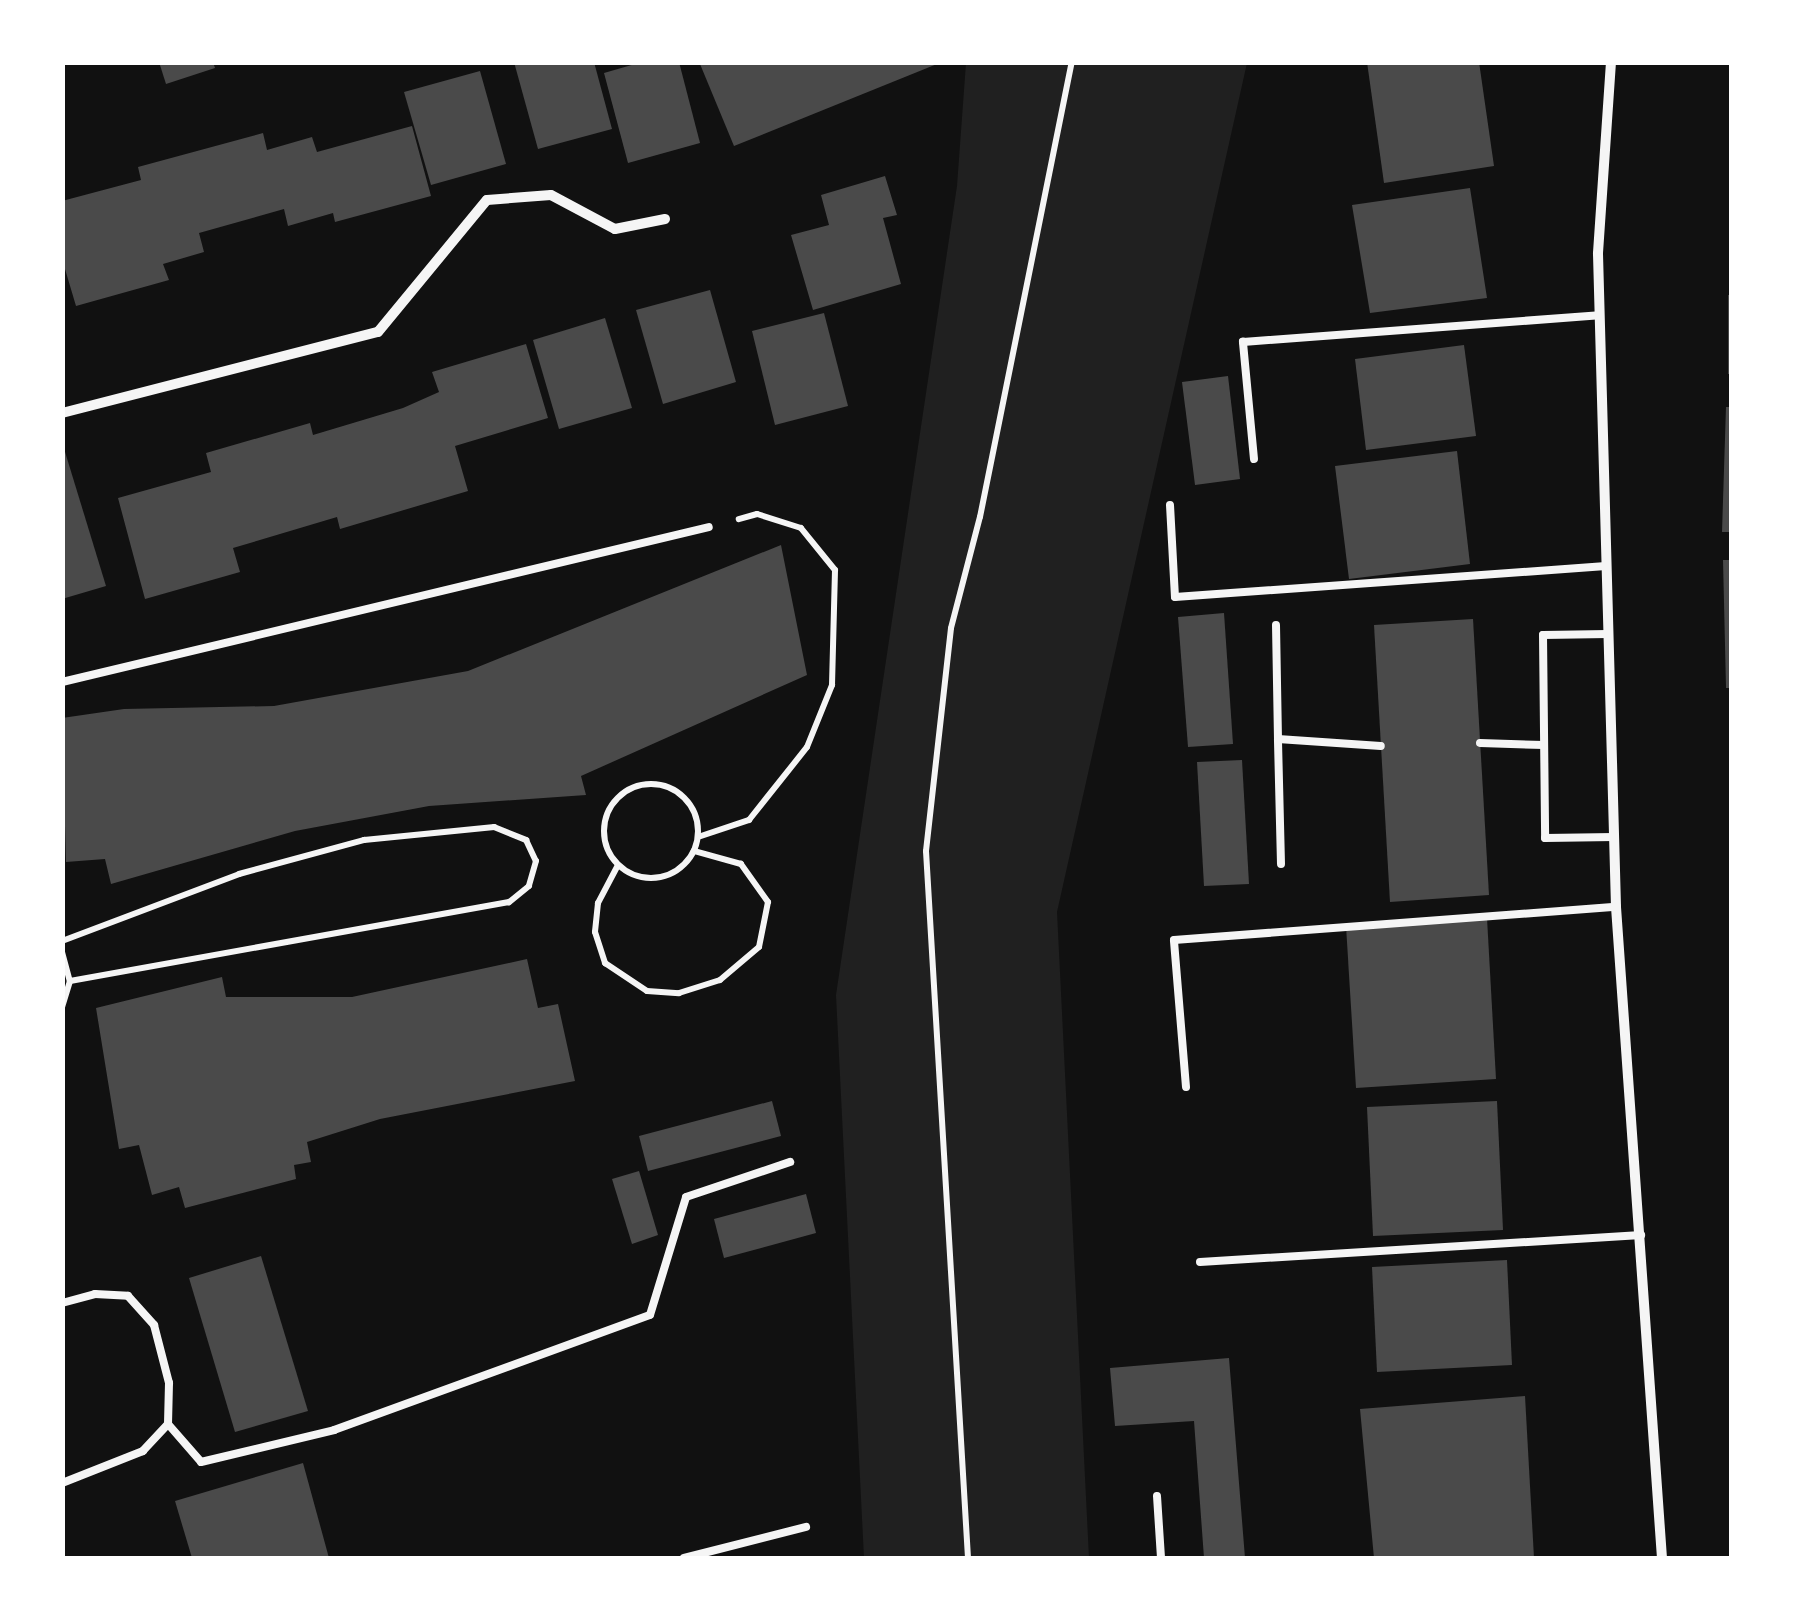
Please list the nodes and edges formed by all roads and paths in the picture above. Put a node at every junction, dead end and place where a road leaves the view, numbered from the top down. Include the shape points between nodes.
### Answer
1 (1072, 62) edge
2 (1612, 62) edge
3 (664, 219) dead end
4 (1599, 314) junction
5 (62, 412) edge
6 (1254, 459) dead end
7 (1170, 504) dead end
8 (709, 527) joint
9 (1606, 566) junction
10 (1276, 625) dead end
11 (1608, 634) junction
12 (62, 682) edge
13 (1278, 738) junction
14 (1480, 743) dead end
15 (1544, 745) junction
16 (1381, 746) dead end
17 (698, 837) junction
18 (1614, 837) junction
19 (694, 851) junction
20 (1281, 864) dead end
21 (618, 865) junction
22 (1616, 907) junction
23 (62, 941) edge
24 (62, 952) edge
25 (70, 981) junction
26 (62, 1006) edge
27 (1186, 1087) dead end
28 (790, 1162) dead end
29 (1641, 1235) junction
30 (1200, 1262) dead end
31 (62, 1302) edge
32 (168, 1424) junction
33 (62, 1483) edge
34 (1157, 1496) dead end
35 (806, 1527) dead end
36 (684, 1558) edge
37 (968, 1558) edge
38 (1161, 1558) edge
39 (1662, 1558) edge

1 - 37 path via 980,517 951,628 926,851
2 - 4 street
3 - 5 street via 615,229 551,195 487,200 378,332
4 - 6 lane via 1243,342
4 - 9 street
7 - 9 lane via 1175,597
8 - 12 lane
8 - 17 path via 757,514 800,528 835,570 838,626 832,685 807,748 748,820
9 - 11 street
10 - 13 lane
11 - 15 lane via 1542,635
11 - 18 street
13 - 16 lane
13 - 20 lane
14 - 15 lane
15 - 18 lane via 1545,838
17 - 19 path
17 - 21 path via 692,806 681,794 666,786 635,786 610,807 604,822
18 - 22 street
19 - 21 path via 660,878
19 - 21 path via 741,864 768,902 759,947 720,980 679,993 647,991 605,962 595,932 598,903
22 - 27 lane via 1174,940
22 - 29 street
23 - 25 path via 239,874 381,837 494,827 526,840 536,860 529,886 509,902
24 - 25 path
25 - 26 path
28 - 32 lane via 686,1197 650,1315 334,1430 201,1462
29 - 30 lane
29 - 39 street
31 - 32 lane via 128,1296 154,1325 169,1383
32 - 33 lane via 143,1451
34 - 38 lane
35 - 36 lane

